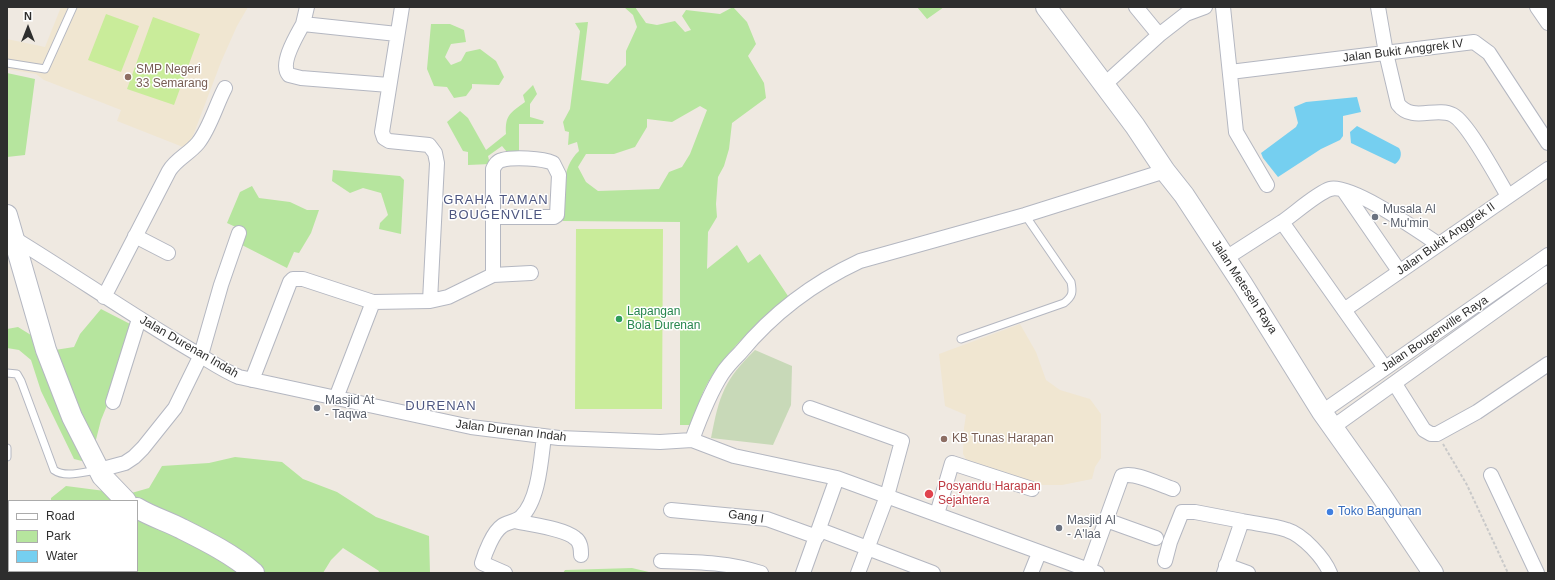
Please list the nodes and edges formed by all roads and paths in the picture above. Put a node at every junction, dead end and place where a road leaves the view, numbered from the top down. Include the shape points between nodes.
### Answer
1 (73, 7) edge
2 (307, 7) edge
3 (402, 7) edge
4 (1046, 7) edge
5 (1136, 7) edge
6 (1205, 7) edge
7 (1223, 7) edge
8 (1378, 7) edge
9 (1536, 7) edge
10 (1548, 23) edge
11 (303, 24) junction
12 (397, 34) junction
13 (1159, 35) junction
14 (1386, 53) junction
15 (7, 63) edge
16 (1230, 72) junction
17 (1105, 84) junction
18 (389, 85) junction
19 (225, 88) dead end
20 (1548, 143) edge
21 (1548, 169) edge
22 (1164, 171) junction
23 (1267, 185) dead end
24 (1344, 191) junction
25 (1508, 196) junction
26 (7, 215) edge
27 (1025, 215) junction
28 (492, 217) junction
29 (1282, 222) junction
30 (239, 233) dead end
31 (135, 236) junction
32 (15, 239) junction
33 (1438, 244) junction
34 (168, 253) dead end
35 (1548, 255) edge
36 (1226, 258) junction
37 (1399, 271) junction
38 (532, 273) dead end
39 (1548, 273) edge
40 (493, 275) junction
41 (104, 296) junction
42 (430, 301) junction
43 (373, 302) junction
44 (1344, 310) junction
45 (139, 319) junction
46 (961, 339) dead end
47 (201, 355) junction
48 (1548, 364) edge
49 (1385, 368) junction
50 (7, 373) edge
51 (252, 380) junction
52 (1395, 384) junction
53 (336, 398) junction
54 (113, 402) dead end
55 (810, 408) dead end
56 (1327, 420) junction
57 (1437, 434) junction
58 (544, 436) junction
59 (692, 440) junction
60 (7, 448) edge
61 (7, 457) edge
62 (99, 470) junction
63 (1491, 475) dead end
64 (837, 478) junction
65 (1032, 489) dead end
66 (1173, 489) dead end
67 (887, 496) junction
68 (125, 500) edge
69 (138, 509) edge
70 (671, 510) dead end
71 (937, 514) junction
72 (1106, 520) junction
73 (516, 521) junction
74 (1242, 522) junction
75 (818, 534) junction
76 (1156, 538) dead end
77 (867, 548) junction
78 (1039, 553) junction
79 (581, 555) dead end
80 (661, 561) dead end
81 (1165, 561) dead end
82 (480, 568) edge
83 (1225, 569) edge
84 (1091, 572) edge
85 (254, 573) edge
86 (505, 573) edge
87 (761, 573) edge
88 (803, 573) edge
89 (858, 573) edge
90 (933, 573) edge
91 (1031, 573) edge
92 (1248, 573) edge
93 (1330, 573) edge
94 (1433, 573) edge
95 (1508, 573) edge
96 (1537, 573) edge

1 - 15 lane via 46,69
2 - 11 street
3 - 12 street
4 - 17 main road, Jalan Meteseh Raya
5 - 13 street
6 - 13 street via 1186,14
7 - 16 street
8 - 14 street
9 - 10 street
11 - 12 street
11 - 18 street via 288,53 286,68 289,75
12 - 18 street
13 - 17 street
14 - 16 street, Jalan Bukit Anggrek IV
14 - 20 street, Jalan Bukit Anggrek IV via 1467,42 1480,46 1489,53
14 - 25 street via 1398,104 1403,110 1423,114 1452,114 1457,118 1467,129
16 - 23 street via 1236,132
17 - 22 main road, Jalan Meteseh Raya
18 - 42 street via 382,132 384,138 389,141 429,145 435,153 437,163
19 - 31 street via 202,138 174,163
21 - 25 street, Jalan Bukit Anggrek II
22 - 27 street
22 - 36 main road, Jalan Meteseh Raya via 1184,195
24 - 29 street via 1335,188 1326,191
24 - 33 street via 1373,202
24 - 37 street
25 - 33 street, Jalan Bukit Anggrek II
26 - 32 main road
27 - 46 lane via 1071,282 1071,298 1064,303
27 - 59 street via 860,261 811,287 764,325 722,374
28 - 28 street via 492,175 497,163 505,160 541,159 553,163 559,175 557,215 534,218
28 - 40 street
29 - 36 street
29 - 44 street
30 - 47 street via 220,285
31 - 34 street
31 - 41 street
32 - 41 street, Jalan Durenan Indah
32 - 62 main road via 46,350 72,418
33 - 37 street, Jalan Bukit Anggrek II
35 - 49 street, Jalan Bougenville Raya
36 - 56 main road, Jalan Meteseh Raya
37 - 44 street, Jalan Bukit Anggrek II
38 - 40 street
39 - 52 street, Jalan Bougenville Raya
40 - 42 street via 448,297
41 - 45 street, Jalan Durenan Indah
42 - 43 street
43 - 51 street via 303,279 293,279
43 - 53 street
44 - 49 street
45 - 47 street, Jalan Durenan Indah
45 - 54 street
47 - 51 street, Jalan Durenan Indah via 226,371
47 - 62 street via 175,408 143,448 125,463
48 - 57 street via 1477,412
49 - 56 street, Jalan Bougenville Raya
50 - 62 lane via 17,374 21,381 54,470 66,474
51 - 53 street, Jalan Durenan Indah
52 - 56 street, Jalan Bougenville Raya
52 - 57 street via 1424,430
53 - 58 street, Jalan Durenan Indah via 471,427
55 - 67 street via 902,441
56 - 94 main road, Jalan Meteseh Raya
57 - 95 path via 1467,485
58 - 59 street, Jalan Durenan Indah via 660,442
58 - 73 street via 533,495 527,510
59 - 64 street via 734,456
60 - 61 lane
62 - 68 main road
63 - 96 street
64 - 67 street
64 - 75 street
65 - 71 street via 952,463
66 - 72 street via 1138,476 1122,476
67 - 71 street
67 - 77 street
69 - 85 main road via 181,528 244,563
70 - 75 street, Gang I via 767,519
71 - 78 street
72 - 76 street
72 - 84 street
73 - 79 street via 566,533 576,538 580,544
73 - 82 street via 501,526 490,543
74 - 81 street via 1195,512 1182,512
74 - 83 street
74 - 93 street via 1295,533 1318,555
75 - 77 street, Gang I
75 - 88 street
77 - 89 street
77 - 90 street, Gang I
78 - 84 street
78 - 91 street
80 - 87 street via 707,562
82 - 86 street
83 - 92 street

